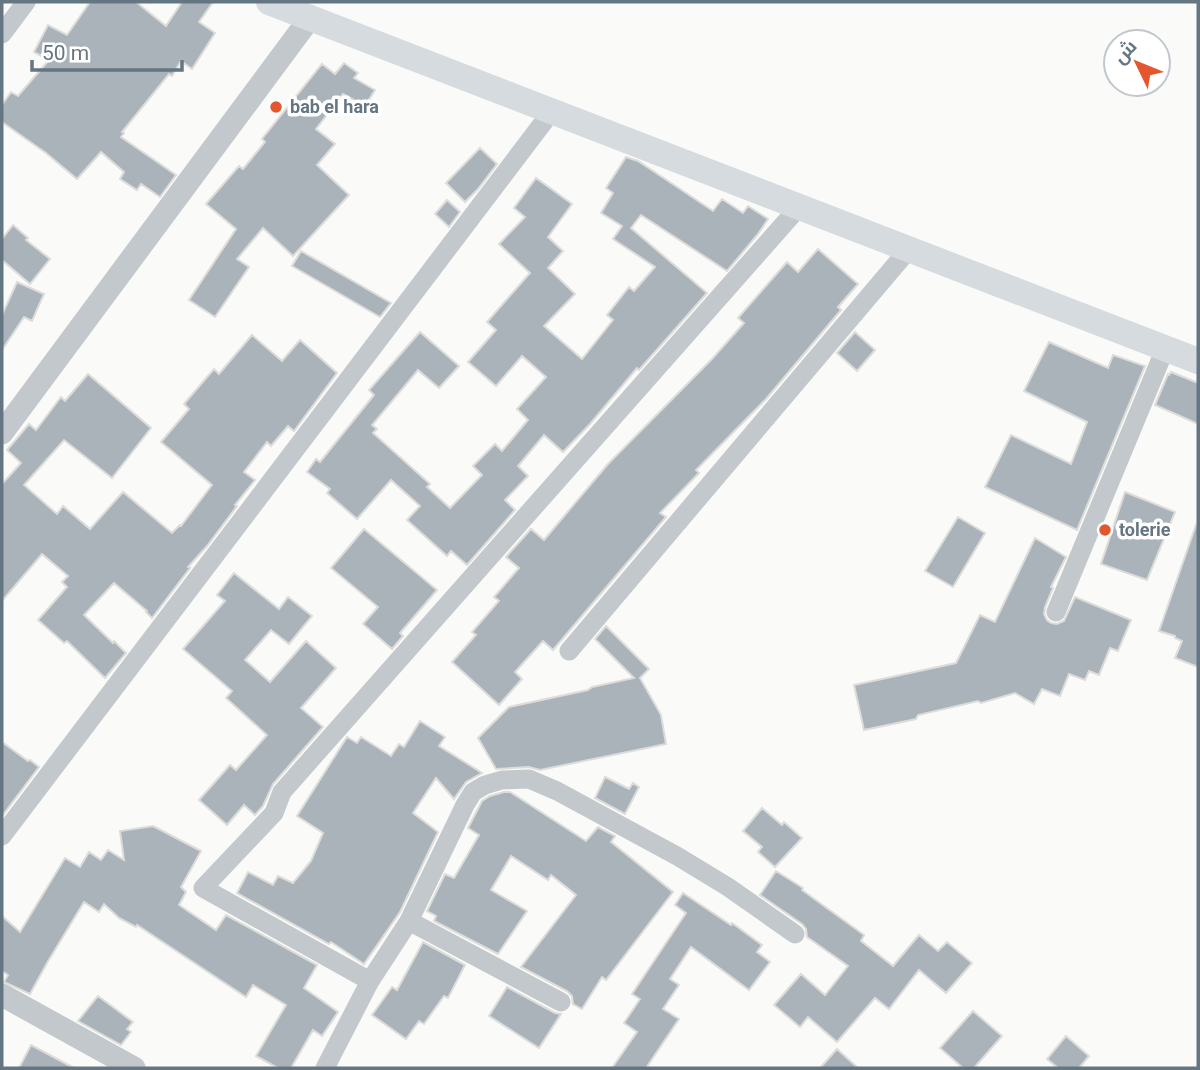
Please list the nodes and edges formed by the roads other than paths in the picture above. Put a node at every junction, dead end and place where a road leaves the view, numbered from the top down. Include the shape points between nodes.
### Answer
1 (26, 2) edge
2 (269, 2) edge
3 (310, 18) junction
4 (2, 34) edge
5 (552, 111) junction
6 (799, 207) junction
7 (909, 249) junction
8 (1166, 349) junction
9 (1198, 361) edge
10 (2, 433) edge
11 (1056, 612) dead end
12 (569, 651) dead end
13 (2, 836) edge
14 (409, 921) junction
15 (795, 934) dead end
16 (370, 981) junction
17 (4, 1003) edge
18 (561, 1003) dead end
19 (134, 1068) edge
20 (325, 1068) edge

1 - 4 street
2 - 3 main road
3 - 5 main road
3 - 10 street
5 - 6 main road
5 - 13 street
6 - 7 main road
6 - 16 street via 282,792 274,813 202,888
7 - 8 main road
7 - 12 street
8 - 9 main road
8 - 11 street
14 - 15 street via 473,792 502,780 529,779 677,856
14 - 16 street
14 - 18 street
16 - 20 street
17 - 19 street

